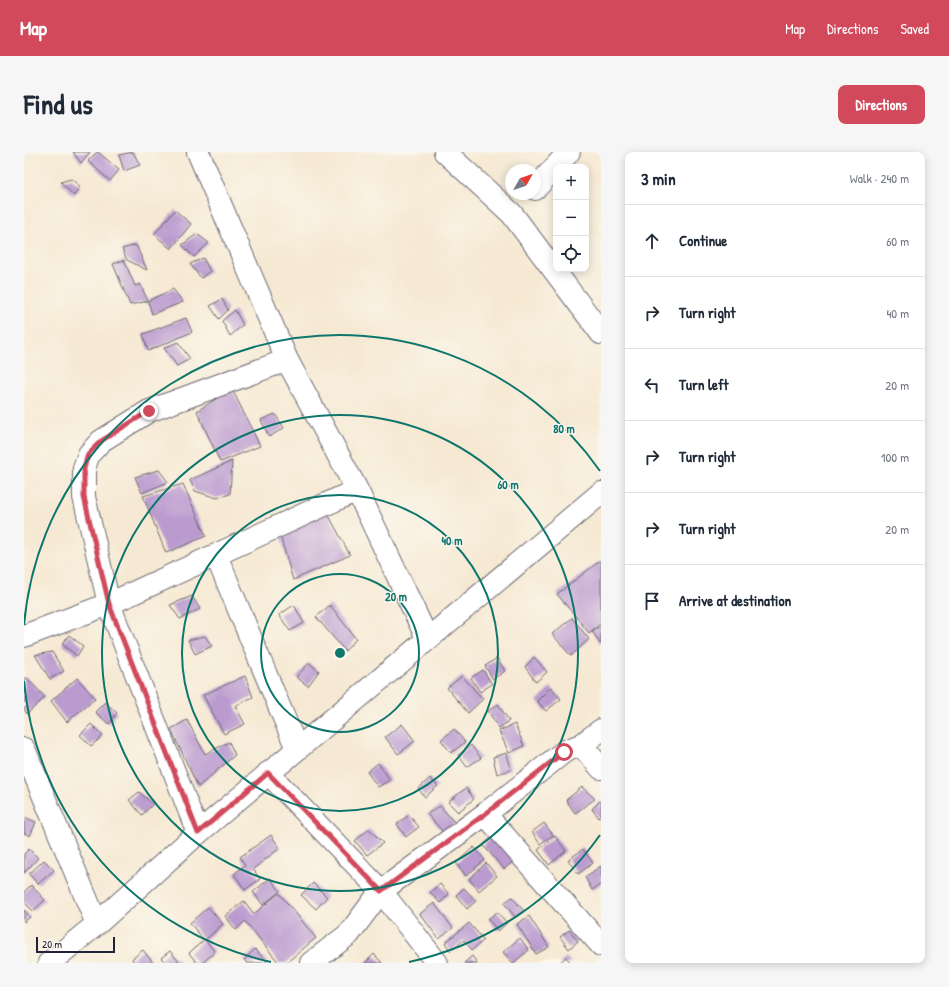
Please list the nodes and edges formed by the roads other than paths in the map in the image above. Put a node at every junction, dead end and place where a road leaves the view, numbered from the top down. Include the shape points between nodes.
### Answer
1 (198, 152) edge
2 (445, 152) edge
3 (568, 152) edge
4 (541, 182) edge
5 (525, 200) edge
6 (512, 214) junction
7 (601, 333) edge
8 (287, 360) junction
9 (357, 490) junction
10 (601, 493) edge
11 (216, 555) junction
12 (109, 604) junction
13 (24, 636) edge
14 (427, 638) junction
15 (601, 730) edge
16 (581, 745) junction
17 (24, 749) edge
18 (297, 749) junction
19 (601, 768) edge
20 (268, 773) junction
21 (485, 814) junction
22 (198, 833) junction
23 (381, 891) junction
24 (98, 924) junction
25 (601, 945) edge
26 (49, 963) edge
27 (311, 963) edge
28 (437, 963) edge

1 - 8 street
2 - 6 street
3 - 4 street
5 - 6 street
6 - 7 street
8 - 9 street
8 - 12 street via 149,411 101,441 88,454 84,468 84,497
9 - 11 street
9 - 14 street
10 - 14 street
11 - 12 street
11 - 18 street
12 - 13 street
12 - 22 street
14 - 18 street
15 - 16 street
16 - 19 street
16 - 21 street via 564,752
17 - 24 street
18 - 20 street
20 - 22 street
20 - 23 street
21 - 23 street
21 - 25 street
22 - 24 street
23 - 27 street via 349,934
23 - 28 street
24 - 26 street

